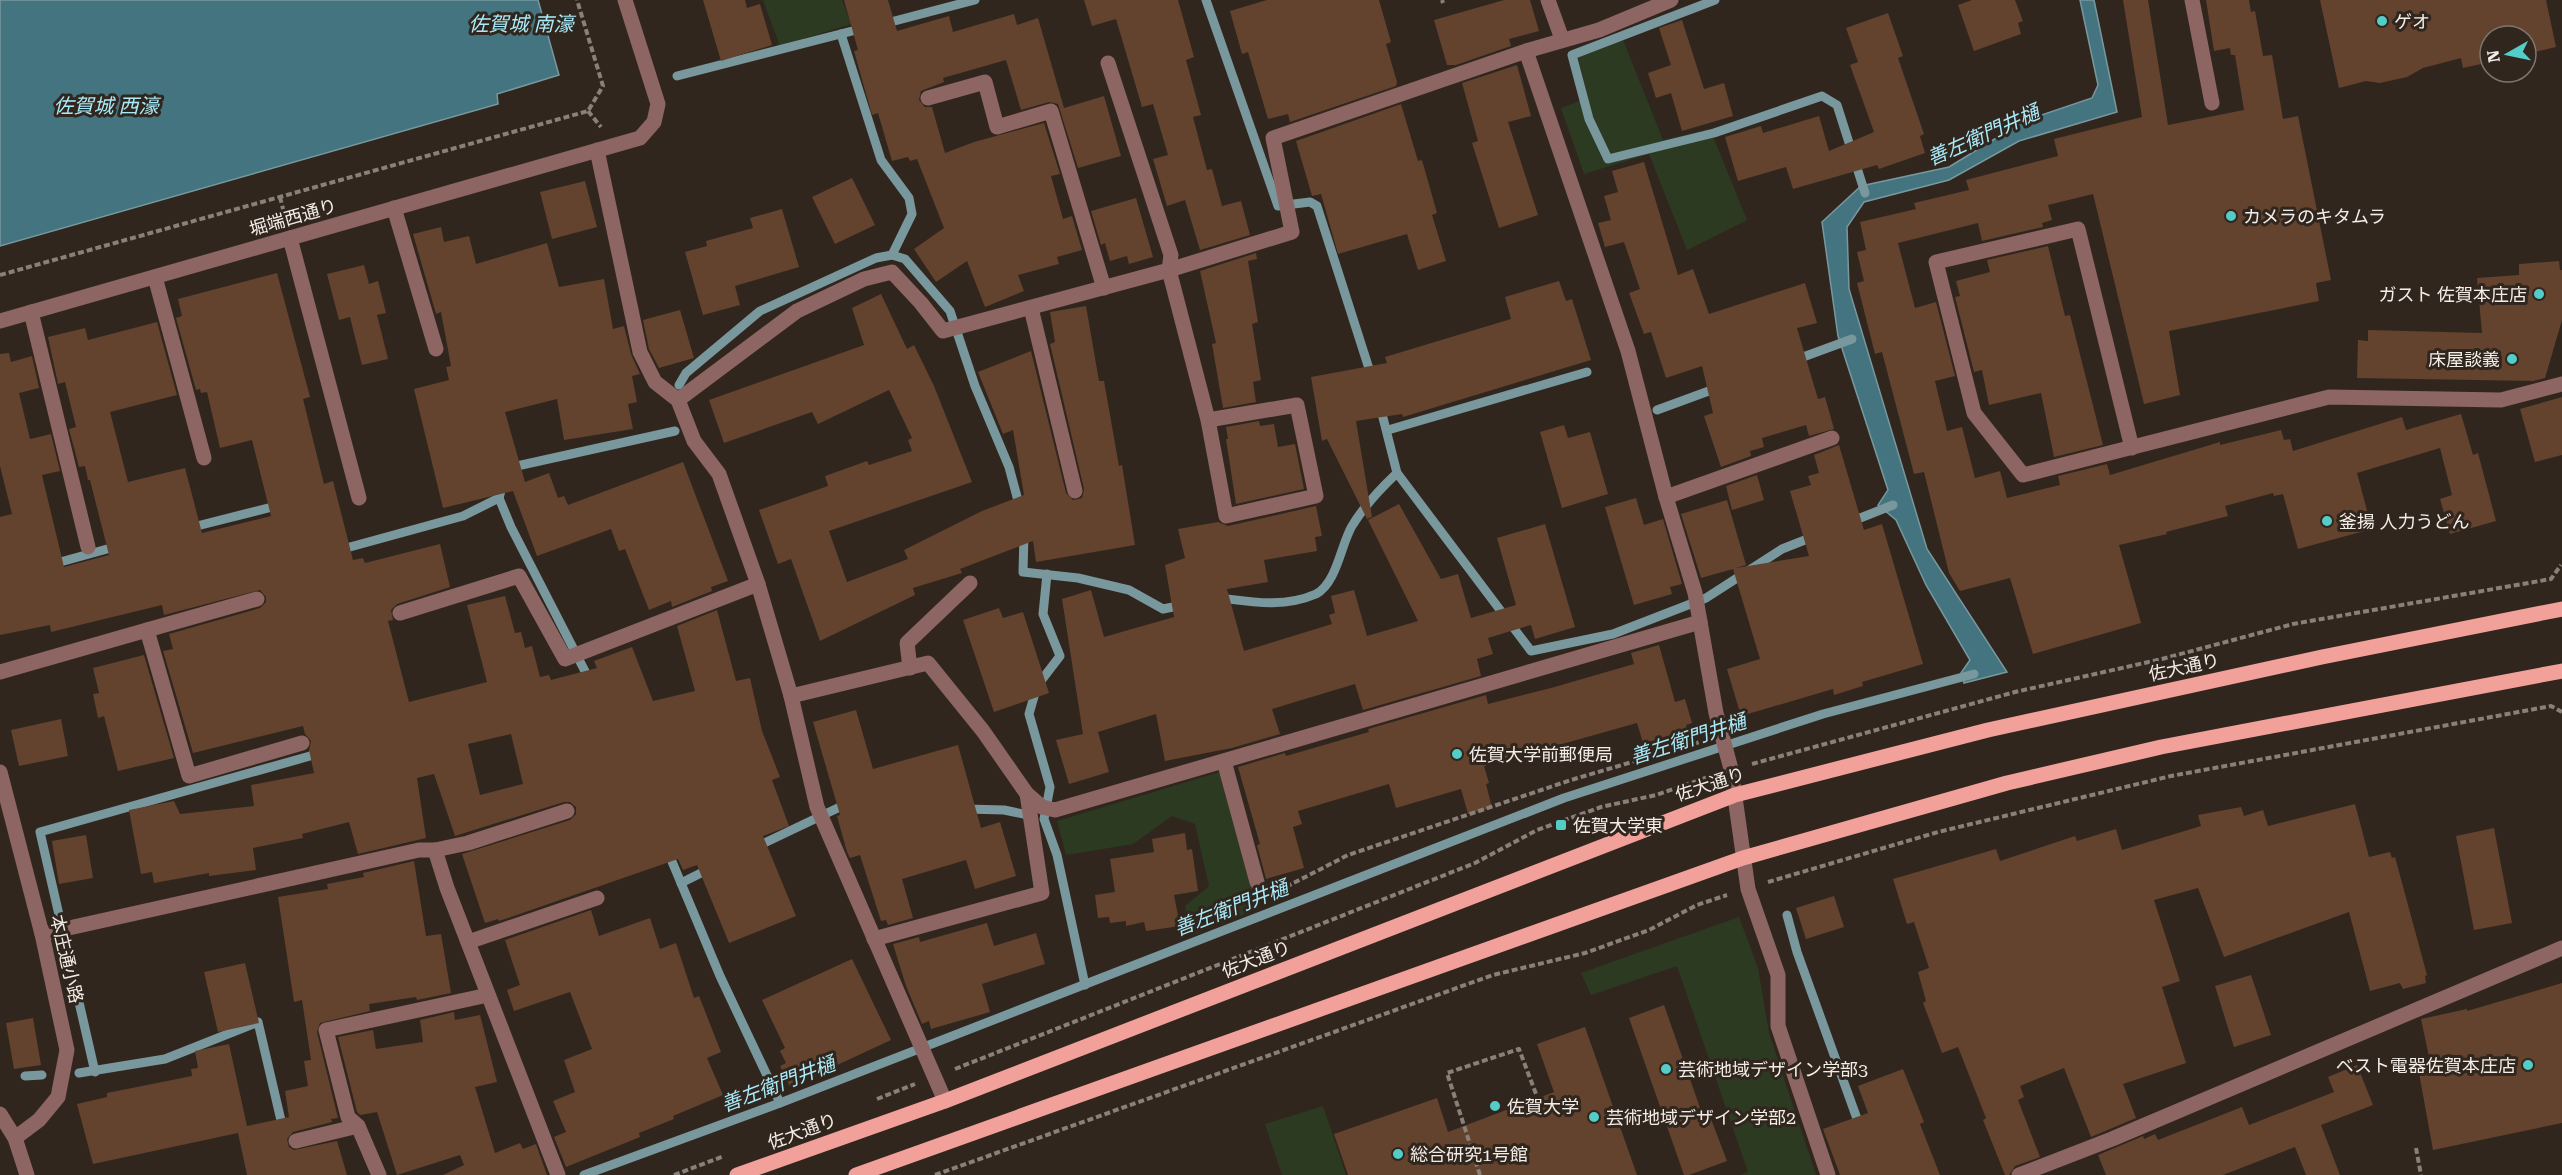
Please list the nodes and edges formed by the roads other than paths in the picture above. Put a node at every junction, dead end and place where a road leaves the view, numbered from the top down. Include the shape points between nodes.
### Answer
1 (626, 0) edge
2 (1548, 0) edge
3 (1671, 0) edge
4 (2192, 0) edge
5 (1562, 39) junction
6 (1526, 51) junction
7 (1108, 63) dead end
8 (928, 98) dead end
9 (2212, 103) dead end
10 (597, 150) junction
11 (394, 208) junction
12 (290, 238) junction
13 (1169, 270) junction
14 (155, 277) junction
15 (1104, 288) junction
16 (1030, 308) junction
17 (31, 312) junction
18 (0, 321) edge
19 (436, 350) dead end
20 (2562, 384) edge
21 (678, 400) junction
22 (1208, 420) junction
23 (1832, 438) dead end
24 (2133, 448) junction
25 (204, 458) dead end
26 (1075, 491) dead end
27 (1666, 497) junction
28 (359, 498) dead end
29 (88, 547) dead end
30 (970, 583) dead end
31 (758, 584) junction
32 (257, 599) dead end
33 (2562, 609) edge
34 (400, 613) dead end
35 (1699, 617) junction
36 (147, 630) junction
37 (910, 668) junction
38 (2562, 671) edge
39 (0, 672) edge
40 (792, 696) junction
41 (303, 743) dead end
42 (1224, 761) junction
43 (0, 772) edge
44 (1735, 795) junction
45 (1037, 808) junction
46 (567, 812) dead end
47 (435, 850) junction
48 (1743, 858) junction
49 (1257, 882) road end
50 (597, 898) dead end
51 (55, 931) junction
52 (874, 939) junction
53 (468, 942) junction
54 (2562, 948) edge
55 (488, 995) junction
56 (945, 1101) junction
57 (0, 1114) edge
58 (358, 1126) junction
59 (15, 1138) junction
60 (296, 1141) dead end
61 (27, 1175) edge
62 (379, 1175) edge
63 (558, 1175) edge
64 (737, 1175) edge
65 (856, 1175) edge
66 (1828, 1175) edge
67 (2019, 1175) edge

1 - 10 street, 堀端西通り via 658,104 654,122 640,138
2 - 5 street
3 - 5 street via 1599,30
4 - 9 street
5 - 6 street
6 - 13 street via 1273,138 1292,232
6 - 27 street via 1628,351
7 - 13 street via 1171,255
8 - 15 street via 985,82 997,128 1051,111
10 - 11 street, 堀端西通り
10 - 21 street via 640,352 655,381
11 - 12 street, 堀端西通り
11 - 19 street
12 - 14 street, 堀端西通り
12 - 28 street
13 - 15 street
13 - 22 street
14 - 17 street, 堀端西通り
14 - 25 street
15 - 16 street
16 - 21 street via 943,331 892,272 864,279 796,311
16 - 26 street
17 - 18 street, 堀端西通り
17 - 29 street
20 - 24 street via 2501,400 2329,397
21 - 31 street via 694,441 719,474
22 - 22 street via 1297,405 1316,496 1226,516
23 - 27 street
24 - 24 street via 2023,475 1974,412 1936,262 2078,229
27 - 35 street
30 - 37 street via 907,643
31 - 34 street via 565,659 519,576
31 - 40 street
32 - 36 street
33 - 44 main road, 佐大通り via 1988,730
35 - 42 street
35 - 44 street
36 - 39 street
36 - 41 street via 189,776
37 - 40 street
37 - 45 street via 928,663 983,731
38 - 48 main road via 2161,747 2007,783
40 - 52 street via 817,807
42 - 45 street
42 - 49 street
43 - 51 street, 本庄通小路
44 - 48 street
44 - 56 main road, 佐大通り
45 - 52 street via 1042,893
46 - 47 street
47 - 51 street via 419,850
47 - 53 street
48 - 65 main road
48 - 66 street via 1748,889 1778,975 1778,1026
50 - 53 street
51 - 59 street, 本庄通小路 via 66,1050 58,1097 39,1120
52 - 56 street
53 - 55 street
54 - 67 street
55 - 58 street via 326,1030 348,1117
55 - 63 street
56 - 64 main road, 佐大通り
57 - 59 street
58 - 60 street
58 - 62 street
59 - 61 street

